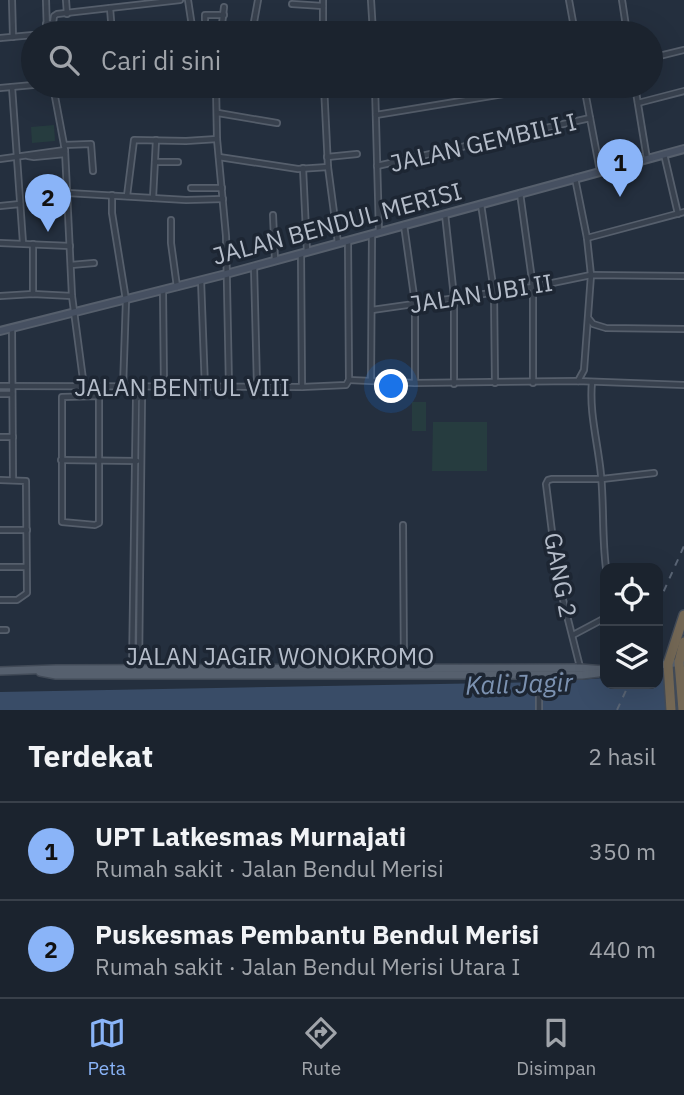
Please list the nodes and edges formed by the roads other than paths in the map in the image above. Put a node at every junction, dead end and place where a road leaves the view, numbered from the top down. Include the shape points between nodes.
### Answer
1 (12, 0) edge
2 (46, 0) edge
3 (66, 0) edge
4 (180, 0) edge
5 (188, 0) edge
6 (258, 0) edge
7 (371, 0) edge
8 (569, 0) edge
9 (622, 0) edge
10 (150, 2) edge
11 (323, 3) edge
12 (292, 4) dead end
13 (224, 7) dead end
14 (110, 8) junction
15 (67, 14) junction
16 (205, 15) dead end
17 (224, 15) junction
18 (46, 21) edge
19 (54, 21) edge
20 (111, 21) edge
21 (191, 21) edge
22 (223, 21) edge
23 (254, 21) edge
24 (323, 21) edge
25 (372, 21) edge
26 (573, 21) edge
27 (625, 21) edge
28 (21, 36) edge
29 (13, 37) junction
30 (0, 38) edge
31 (684, 50) edge
32 (663, 55) edge
33 (21, 86) edge
34 (12, 87) junction
35 (0, 88) edge
36 (684, 91) edge
37 (663, 96) edge
38 (55, 98) edge
39 (217, 98) edge
40 (324, 98) edge
41 (375, 98) edge
42 (479, 98) edge
43 (586, 98) edge
44 (637, 98) edge
45 (657, 98) edge
46 (638, 103) junction
47 (218, 113) junction
48 (376, 115) junction
49 (590, 118) junction
50 (277, 123) dead end
51 (217, 139) junction
52 (156, 140) junction
53 (684, 149) edge
54 (65, 150) junction
55 (357, 154) dead end
56 (664, 154) junction
57 (16, 157) junction
58 (219, 157) junction
59 (327, 157) junction
60 (0, 159) edge
61 (648, 159) junction
62 (155, 162) junction
63 (178, 162) dead end
64 (377, 166) junction
65 (328, 167) junction
66 (303, 168) junction
67 (93, 171) dead end
68 (600, 171) junction
69 (575, 178) junction
70 (191, 188) dead end
71 (222, 188) junction
72 (68, 193) junction
73 (520, 193) junction
74 (112, 195) junction
75 (127, 197) junction
76 (153, 198) junction
77 (223, 199) junction
78 (20, 204) junction
79 (481, 204) junction
80 (0, 206) edge
81 (681, 213) edge
82 (445, 214) junction
83 (273, 215) dead end
84 (171, 220) dead end
85 (404, 225) junction
86 (375, 233) junction
87 (587, 238) junction
88 (348, 241) junction
89 (0, 243) edge
90 (23, 243) junction
91 (338, 243) junction
92 (33, 244) junction
93 (70, 246) junction
94 (304, 253) junction
95 (275, 261) junction
96 (94, 263) dead end
97 (71, 265) junction
98 (254, 266) junction
99 (226, 274) junction
100 (591, 275) junction
101 (684, 276) edge
102 (201, 280) junction
103 (533, 286) junction
104 (177, 287) junction
105 (163, 290) junction
106 (494, 292) junction
107 (33, 294) junction
108 (0, 296) edge
109 (72, 296) junction
110 (454, 297) junction
111 (126, 300) junction
112 (415, 303) junction
113 (372, 310) junction
114 (75, 311) junction
115 (588, 318) junction
116 (12, 328) junction
117 (684, 329) edge
118 (0, 331) edge
119 (584, 370) junction
120 (349, 380) junction
121 (370, 380) junction
122 (578, 381) junction
123 (415, 383) junction
124 (495, 383) junction
125 (533, 383) junction
126 (454, 384) junction
127 (591, 384) junction
128 (684, 385) edge
129 (0, 386) edge
130 (229, 386) junction
131 (257, 386) junction
132 (84, 387) junction
133 (164, 387) junction
134 (302, 387) junction
135 (123, 388) junction
136 (205, 388) junction
137 (12, 389) junction
138 (0, 394) edge
139 (0, 437) edge
140 (13, 437) junction
141 (61, 460) junction
142 (99, 460) junction
143 (139, 461) junction
144 (654, 473) dead end
145 (602, 479) junction
146 (0, 480) edge
147 (13, 480) junction
148 (403, 524) dead end
149 (0, 530) edge
150 (27, 530) junction
151 (605, 563) edge
152 (0, 567) edge
153 (26, 568) junction
154 (0, 600) edge
155 (684, 615) edge
156 (600, 621) edge
157 (573, 635) junction
158 (684, 642) edge
159 (682, 662) edge
160 (663, 664) edge
161 (580, 668) junction
162 (404, 669) junction
163 (600, 670) edge
164 (0, 671) edge
165 (600, 671) edge
166 (136, 672) junction
167 (233, 672) junction
168 (497, 672) junction
169 (539, 678) junction
170 (539, 710) edge
171 (671, 710) edge
172 (683, 710) edge

1 - 29 street
2 - 18 street
3 - 15 street
4 - 10 street
5 - 21 street
6 - 23 street
7 - 25 street
8 - 26 street
9 - 27 street
10 - 14 street
11 - 12 street
11 - 24 street
13 - 17 street
14 - 15 street
14 - 20 street
15 - 19 street via 56,14
16 - 17 street
17 - 22 street
28 - 29 street
29 - 30 street
31 - 32 street
33 - 34 street
34 - 35 street
34 - 57 street
36 - 37 street
38 - 54 street
39 - 47 street
40 - 59 street
41 - 48 street
42 - 48 street
43 - 49 street
44 - 46 street
45 - 46 street
46 - 61 street
47 - 50 street
47 - 51 street
48 - 64 street
49 - 64 street, JALAN GEMBILI I
49 - 68 street
51 - 52 street
51 - 58 street
52 - 62 street
52 - 75 street via 134,140
53 - 56 street, JALAN BENDUL MERISI
54 - 57 street
54 - 67 street via 91,144
54 - 72 street
55 - 59 street
56 - 61 street, JALAN BENDUL MERISI
56 - 81 street
57 - 60 street
57 - 78 street
58 - 66 street
58 - 71 street
59 - 65 street
61 - 68 street, JALAN BENDUL MERISI
62 - 63 street
62 - 76 street
64 - 86 street
65 - 66 street
65 - 91 street
66 - 94 street
68 - 69 street, JALAN BENDUL MERISI
69 - 73 street, JALAN BENDUL MERISI
69 - 87 street
70 - 71 street
71 - 77 street
72 - 74 street
72 - 93 street
73 - 79 street, JALAN BENDUL MERISI
73 - 103 street
74 - 75 street
74 - 111 street
75 - 76 street
76 - 77 street
77 - 99 street
78 - 80 street
78 - 90 street
79 - 82 street, JALAN BENDUL MERISI
79 - 106 street
81 - 87 street
82 - 85 street, JALAN BENDUL MERISI
82 - 110 street
83 - 95 street
84 - 104 street
85 - 86 street, JALAN BENDUL MERISI
85 - 112 street
86 - 88 street, JALAN BENDUL MERISI
86 - 113 street
87 - 100 street
88 - 91 street, JALAN BENDUL MERISI
88 - 120 street
89 - 90 street
90 - 92 street
91 - 94 street, JALAN BENDUL MERISI
92 - 93 street
92 - 107 street
93 - 97 street
94 - 95 street, JALAN BENDUL MERISI
94 - 134 street
95 - 98 street, JALAN BENDUL MERISI
96 - 97 street
97 - 109 street
98 - 99 street, JALAN BENDUL MERISI
98 - 131 street
99 - 102 street, JALAN BENDUL MERISI
99 - 130 street
100 - 101 street, JALAN UBI II
100 - 103 street, JALAN UBI II
100 - 115 street
102 - 104 street, JALAN BENDUL MERISI
102 - 136 street
103 - 106 street, JALAN UBI II
103 - 125 street
104 - 105 street, JALAN BENDUL MERISI
105 - 111 street, JALAN BENDUL MERISI
105 - 133 street
106 - 110 street, JALAN UBI II
106 - 124 street
107 - 108 street
107 - 109 street
109 - 114 street
110 - 112 street, JALAN UBI II
110 - 126 street
111 - 114 street, JALAN BENDUL MERISI
111 - 135 street
112 - 113 street, JALAN UBI II
112 - 123 street
113 - 121 street
114 - 116 street, JALAN BENDUL MERISI
114 - 132 street
115 - 117 street via 606,328
115 - 119 street
116 - 118 street, JALAN BENDUL MERISI
116 - 137 street
119 - 122 street
119 - 127 street
120 - 121 street, JALAN BENTUL VIII
120 - 134 street, JALAN BENTUL VIII via 346,385
121 - 123 street, JALAN BENTUL VIII
122 - 125 street, JALAN BENTUL VIII
122 - 127 street, JALAN BENTUL VIII
123 - 126 street, JALAN BENTUL VIII
124 - 125 street, JALAN BENTUL VIII
124 - 126 street, JALAN BENTUL VIII
127 - 128 street, JALAN BENTUL VIII
127 - 145 street
129 - 137 street
130 - 131 street, JALAN BENTUL VIII
130 - 136 street, JALAN BENTUL VIII
131 - 134 street, JALAN BENTUL VIII
132 - 135 street, JALAN BENTUL VIII
132 - 137 street, JALAN BENTUL VIII
133 - 135 street, JALAN BENTUL VIII
133 - 136 street, JALAN BENTUL VIII
137 - 138 street
137 - 140 street
139 - 140 street
140 - 147 street
141 - 142 street
141 - 142 street via 61,521 95,525 99,523
141 - 142 street via 62,397 99,396
142 - 143 street
143 - 143 street via 136,399 142,396
143 - 166 street
144 - 145 street
145 - 151 street
145 - 157 street, GANG 2 via 548,480 546,484 558,580
146 - 147 street
147 - 150 street via 27,482
148 - 162 street
149 - 150 street
150 - 153 street
152 - 153 street
153 - 154 street via 27,593 17,600
155 - 160 highway
156 - 157 street
157 - 161 street, GANG 2
158 - 159 highway
159 - 160 main road
159 - 172 highway
160 - 171 highway
161 - 163 main road, JALAN JAGIR WONOKROMO
161 - 168 main road, JALAN JAGIR WONOKROMO
162 - 167 main road, JALAN JAGIR WONOKROMO
162 - 168 main road, JALAN JAGIR WONOKROMO
164 - 166 main road, JALAN JAGIR WONOKROMO via 56,675
165 - 169 main road, JALAN JAGIR WONOKROMO
166 - 167 main road, JALAN JAGIR WONOKROMO
167 - 168 main road, JALAN JAGIR WONOKROMO
168 - 169 main road, JALAN JAGIR WONOKROMO
169 - 170 street

